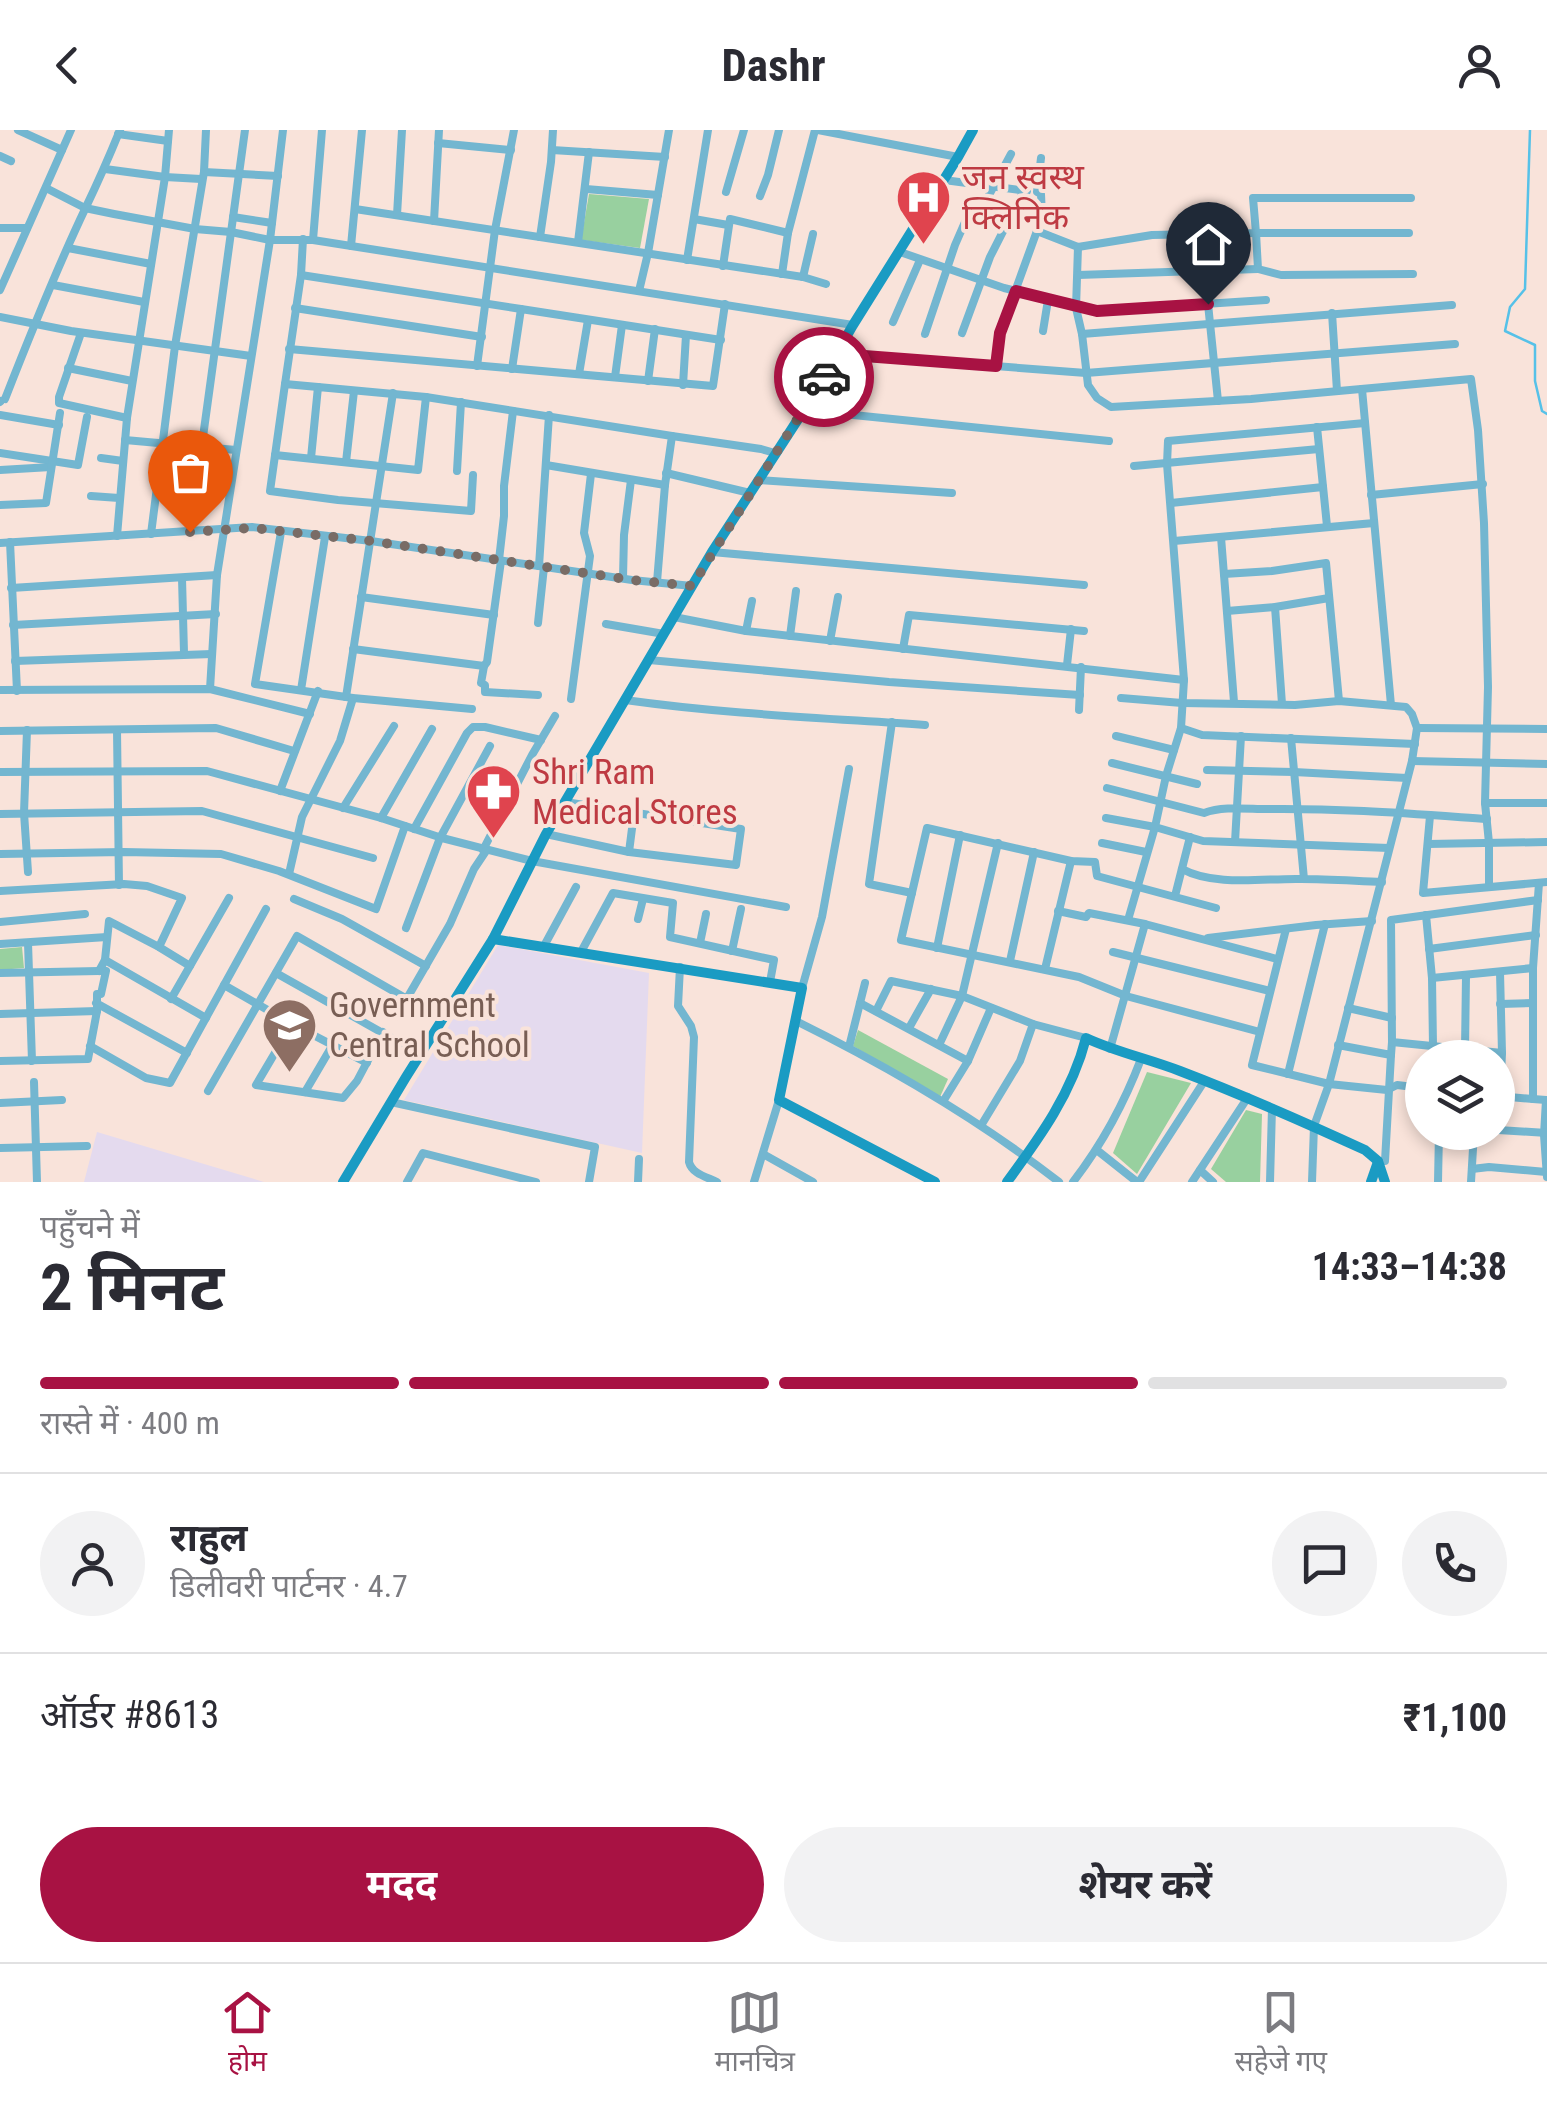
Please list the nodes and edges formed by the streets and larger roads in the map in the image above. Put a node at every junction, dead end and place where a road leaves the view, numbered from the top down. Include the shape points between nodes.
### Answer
1 (18, 130) edge
2 (71, 130) edge
3 (169, 130) edge
4 (206, 130) edge
5 (245, 130) edge
6 (283, 130) edge
7 (322, 130) edge
8 (362, 130) edge
9 (402, 130) edge
10 (440, 130) edge
11 (514, 130) edge
12 (553, 130) edge
13 (669, 130) edge
14 (708, 130) edge
15 (744, 130) edge
16 (778, 130) edge
17 (816, 130) edge
18 (973, 130) edge
19 (119, 132) edge
20 (841, 132) edge
21 (168, 141) junction
22 (438, 143) junction
23 (62, 150) junction
24 (510, 150) junction
25 (552, 150) junction
26 (590, 152) junction
27 (1011, 154) dead end
28 (0, 156) edge
29 (665, 157) junction
30 (958, 157) junction
31 (1041, 158) dead end
32 (11, 160) dead end
33 (105, 169) junction
34 (203, 175) junction
35 (240, 176) junction
36 (278, 176) junction
37 (165, 177) junction
38 (944, 180) junction
39 (995, 186) junction
40 (46, 188) junction
41 (586, 188) junction
42 (1024, 190) junction
43 (726, 192) dead end
44 (1036, 192) junction
45 (658, 195) junction
46 (760, 196) dead end
47 (1411, 198) dead end
48 (85, 208) junction
49 (982, 208) dead end
50 (355, 209) junction
51 (397, 215) junction
52 (233, 217) junction
53 (694, 219) junction
54 (434, 221) junction
55 (158, 222) junction
56 (965, 222) dead end
57 (272, 223) junction
58 (728, 225) junction
59 (0, 228) edge
60 (26, 228) junction
61 (195, 229) junction
62 (494, 230) junction
63 (1037, 231) junction
64 (231, 232) junction
65 (788, 233) junction
66 (1256, 233) junction
67 (1408, 233) dead end
68 (813, 234) dead end
69 (540, 237) junction
70 (308, 239) junction
71 (270, 240) junction
72 (578, 242) junction
73 (352, 246) junction
74 (1078, 247) junction
75 (68, 248) junction
76 (900, 252) junction
77 (648, 254) junction
78 (687, 260) junction
79 (920, 260) junction
80 (151, 264) junction
81 (723, 266) junction
82 (489, 267) junction
83 (947, 269) junction
84 (1258, 269) junction
85 (782, 274) junction
86 (1078, 274) junction
87 (1413, 274) dead end
88 (301, 275) junction
89 (802, 277) junction
90 (982, 280) junction
91 (826, 284) dead end
92 (53, 285) junction
93 (0, 290) edge
94 (639, 291) junction
95 (1016, 291) junction
96 (1048, 300) junction
97 (1266, 300) dead end
98 (144, 302) junction
99 (486, 304) junction
100 (725, 304) junction
101 (1208, 304) junction
102 (1452, 305) dead end
103 (295, 308) junction
104 (1076, 308) junction
105 (521, 309) junction
106 (1332, 313) junction
107 (0, 317) edge
108 (588, 320) junction
109 (893, 322) dead end
110 (34, 324) junction
111 (1210, 324) junction
112 (622, 325) junction
113 (853, 325) junction
114 (655, 329) junction
115 (1043, 330) dead end
116 (81, 333) junction
117 (962, 333) dead end
118 (686, 334) junction
119 (925, 334) dead end
120 (1082, 334) junction
121 (482, 336) junction
122 (720, 340) junction
123 (139, 342) junction
124 (1455, 344) dead end
125 (175, 346) junction
126 (289, 350) junction
127 (213, 351) junction
128 (838, 354) junction
129 (1335, 354) junction
130 (251, 356) junction
131 (1215, 362) junction
132 (477, 366) junction
133 (996, 366) junction
134 (68, 368) junction
135 (512, 369) junction
136 (1086, 373) junction
137 (580, 374) junction
138 (615, 377) junction
139 (132, 381) junction
140 (648, 381) junction
141 (285, 384) junction
142 (683, 385) junction
143 (318, 387) junction
144 (1362, 389) junction
145 (354, 391) junction
146 (1337, 391) junction
147 (393, 393) junction
148 (426, 397) junction
149 (2, 401) edge
150 (1218, 401) junction
151 (461, 402) junction
152 (804, 410) junction
153 (512, 411) junction
154 (60, 412) dead end
155 (0, 415) edge
156 (549, 415) junction
157 (87, 417) dead end
158 (127, 418) junction
159 (1365, 423) junction
160 (59, 424) junction
161 (1317, 428) junction
162 (672, 436) junction
163 (124, 440) junction
164 (1109, 441) dead end
165 (161, 443) junction
166 (200, 446) junction
167 (1319, 449) junction
168 (236, 450) junction
169 (0, 453) edge
170 (775, 453) junction
171 (275, 455) junction
172 (101, 458) dead end
173 (311, 458) junction
174 (123, 461) junction
175 (346, 462) junction
176 (52, 464) junction
177 (1167, 464) junction
178 (380, 465) junction
179 (546, 466) junction
180 (1134, 466) dead end
181 (0, 470) edge
182 (457, 471) dead end
183 (666, 473) junction
184 (473, 474) dead end
185 (590, 474) junction
186 (631, 480) junction
187 (758, 480) junction
188 (665, 484) junction
189 (1482, 484) junction
190 (1323, 487) junction
191 (750, 493) junction
192 (952, 493) dead end
193 (1371, 495) junction
194 (91, 496) dead end
195 (119, 498) junction
196 (376, 502) junction
197 (46, 503) junction
198 (1171, 503) junction
199 (0, 505) edge
200 (44, 516) dead end
201 (1374, 523) junction
202 (1327, 526) junction
203 (225, 530) junction
204 (190, 532) junction
205 (281, 532) junction
206 (152, 534) junction
207 (116, 536) junction
208 (325, 537) junction
209 (1222, 537) junction
210 (371, 541) junction
211 (1174, 541) junction
212 (5, 542) edge
213 (712, 552) junction
214 (500, 560) junction
215 (542, 566) junction
216 (588, 573) junction
217 (1224, 574) junction
218 (217, 575) junction
219 (182, 578) junction
220 (623, 578) junction
221 (658, 582) junction
222 (1084, 584) dead end
223 (692, 586) junction
224 (10, 589) junction
225 (0, 590) edge
226 (796, 591) dead end
227 (362, 597) junction
228 (838, 597) dead end
229 (1329, 598) junction
230 (752, 601) dead end
231 (1275, 607) junction
232 (1227, 612) junction
233 (183, 614) junction
234 (216, 614) junction
235 (494, 616) junction
236 (674, 617) junction
237 (538, 623) dead end
238 (606, 624) dead end
239 (13, 627) junction
240 (1071, 629) junction
241 (1084, 630) dead end
242 (0, 631) edge
243 (746, 631) junction
244 (664, 634) junction
245 (790, 636) junction
246 (830, 641) junction
247 (353, 649) junction
248 (903, 649) junction
249 (184, 653) junction
250 (0, 654) edge
251 (212, 654) junction
252 (15, 657) junction
253 (649, 660) junction
254 (1067, 665) junction
255 (484, 666) junction
256 (1081, 667) junction
257 (1184, 680) junction
258 (210, 689) junction
259 (0, 690) edge
260 (302, 690) junction
261 (16, 691) junction
262 (318, 691) junction
263 (1080, 694) junction
264 (538, 695) dead end
265 (349, 697) junction
266 (1121, 698) dead end
267 (570, 699) dead end
268 (625, 700) junction
269 (1339, 701) junction
270 (1234, 702) junction
271 (1182, 703) junction
272 (1282, 704) junction
273 (1391, 705) junction
274 (472, 709) dead end
275 (1078, 710) dead end
276 (310, 714) junction
277 (555, 716) dead end
278 (892, 722) junction
279 (924, 724) dead end
280 (394, 726) dead end
281 (1182, 728) junction
282 (1417, 728) junction
283 (432, 729) dead end
284 (1547, 729) edge
285 (27, 730) junction
286 (117, 730) junction
287 (1486, 730) junction
288 (0, 731) edge
289 (1116, 736) dead end
290 (1242, 736) junction
291 (1290, 738) junction
292 (540, 740) junction
293 (1414, 744) junction
294 (490, 746) dead end
295 (1174, 750) junction
296 (294, 752) junction
297 (1412, 761) junction
298 (1112, 763) dead end
299 (1487, 763) junction
300 (1547, 764) edge
301 (849, 769) dead end
302 (1207, 770) dead end
303 (117, 771) junction
304 (0, 772) edge
305 (26, 772) junction
306 (1240, 772) junction
307 (1294, 772) junction
308 (1166, 776) junction
309 (1407, 778) junction
310 (1196, 784) dead end
311 (1107, 788) dead end
312 (280, 791) junction
313 (310, 799) junction
314 (565, 802) junction
315 (1160, 802) junction
316 (1485, 803) junction
317 (1547, 803) edge
318 (344, 808) junction
319 (1299, 808) junction
320 (1238, 809) junction
321 (119, 811) junction
322 (634, 812) junction
323 (24, 813) junction
324 (0, 814) edge
325 (1397, 815) junction
326 (1430, 816) junction
327 (382, 818) junction
328 (1106, 818) dead end
329 (1487, 819) junction
330 (1155, 827) junction
331 (410, 828) junction
332 (546, 834) junction
333 (960, 835) junction
334 (298, 836) junction
335 (1190, 837) junction
336 (440, 838) junction
337 (1235, 842) junction
338 (1547, 842) edge
339 (1102, 843) dead end
340 (998, 844) junction
341 (1302, 844) junction
342 (1428, 844) junction
343 (1489, 844) junction
344 (1389, 848) junction
345 (484, 850) junction
346 (120, 852) junction
347 (629, 852) junction
348 (1034, 852) junction
349 (1146, 852) junction
350 (0, 854) edge
351 (26, 854) junction
352 (372, 858) dead end
353 (1071, 861) junction
354 (532, 862) junction
355 (1182, 869) junction
356 (28, 872) dead end
357 (289, 874) junction
358 (1304, 879) junction
359 (1382, 882) junction
360 (1543, 882) edge
361 (119, 885) junction
362 (1137, 886) junction
363 (576, 887) dead end
364 (1490, 887) junction
365 (0, 892) edge
366 (912, 893) junction
367 (1175, 896) junction
368 (229, 898) dead end
369 (643, 899) junction
370 (294, 900) dead end
371 (1538, 900) junction
372 (786, 906) dead end
373 (1216, 908) dead end
374 (266, 909) dead end
375 (742, 909) dead end
376 (1058, 910) junction
377 (85, 914) dead end
378 (706, 914) dead end
379 (1426, 915) junction
380 (638, 919) dead end
381 (1128, 920) junction
382 (1372, 921) junction
383 (0, 922) edge
384 (1145, 924) junction
385 (1326, 924) junction
386 (406, 928) dead end
387 (1286, 929) junction
388 (1536, 935) junction
389 (107, 937) junction
390 (493, 939) junction
391 (1204, 939) junction
392 (28, 943) junction
393 (700, 943) junction
394 (0, 944) edge
395 (544, 946) junction
396 (159, 947) junction
397 (937, 948) junction
398 (1429, 948) junction
399 (581, 952) junction
400 (732, 952) junction
401 (1113, 952) dead end
402 (970, 954) junction
403 (1137, 956) junction
404 (1277, 959) junction
405 (104, 960) junction
406 (1010, 962) junction
407 (190, 966) junction
408 (426, 966) junction
409 (680, 967) junction
410 (1534, 968) junction
411 (1045, 969) junction
412 (30, 972) junction
413 (99, 972) junction
414 (1500, 972) junction
415 (0, 973) edge
416 (276, 973) junction
417 (1466, 976) junction
418 (1432, 978) junction
419 (770, 982) junction
420 (865, 982) dead end
421 (224, 984) junction
422 (802, 988) junction
423 (931, 989) junction
424 (1270, 992) junction
425 (962, 996) junction
426 (1126, 996) junction
427 (171, 999) junction
428 (406, 1000) junction
429 (860, 1003) junction
430 (1533, 1003) junction
431 (258, 1004) junction
432 (1500, 1004) junction
433 (96, 1007) junction
434 (992, 1008) junction
435 (1348, 1008) junction
436 (876, 1010) junction
437 (0, 1014) edge
438 (31, 1014) junction
439 (206, 1018) junction
440 (1392, 1018) junction
441 (442, 1019) junction
442 (796, 1021) junction
443 (292, 1024) junction
444 (1034, 1024) junction
445 (908, 1028) junction
446 (384, 1032) junction
447 (1260, 1032) junction
448 (1086, 1038) junction
449 (1432, 1040) edge
450 (1464, 1040) edge
451 (1501, 1040) edge
452 (1392, 1042) junction
453 (1405, 1043) edge
454 (939, 1045) junction
455 (1338, 1045) junction
456 (90, 1046) junction
457 (332, 1046) junction
458 (849, 1047) junction
459 (1110, 1049) junction
460 (186, 1053) junction
461 (420, 1054) junction
462 (1391, 1055) junction
463 (1140, 1058) junction
464 (32, 1060) junction
465 (968, 1060) junction
466 (0, 1061) edge
467 (367, 1063) junction
468 (1288, 1074) junction
469 (1204, 1080) junction
470 (34, 1082) dead end
471 (1330, 1084) junction
472 (1405, 1086) edge
473 (1388, 1090) junction
474 (208, 1092) dead end
475 (305, 1092) junction
476 (1248, 1097) junction
477 (1515, 1098) edge
478 (62, 1100) dead end
479 (779, 1100) junction
480 (944, 1100) junction
481 (1533, 1100) junction
482 (35, 1102) junction
483 (391, 1102) junction
484 (0, 1103) edge
485 (1272, 1108) junction
486 (982, 1124) junction
487 (1314, 1126) junction
488 (1515, 1131) edge
489 (1545, 1134) edge
490 (88, 1146) dead end
491 (36, 1147) junction
492 (0, 1148) edge
493 (1098, 1150) junction
494 (1438, 1150) edge
495 (1473, 1150) edge
496 (762, 1154) junction
497 (1026, 1156) junction
498 (639, 1159) dead end
499 (1378, 1162) junction
500 (1200, 1170) junction
501 (1547, 1175) edge
502 (1471, 1176) edge
503 (694, 1177) edge
504 (933, 1181) edge
505 (37, 1182) edge
506 (343, 1182) edge
507 (407, 1182) edge
508 (536, 1182) edge
509 (589, 1182) edge
510 (638, 1182) edge
511 (718, 1182) edge
512 (754, 1182) edge
513 (813, 1182) edge
514 (1007, 1182) edge
515 (1060, 1182) edge
516 (1073, 1182) edge
517 (1138, 1182) edge
518 (1192, 1182) edge
519 (1213, 1182) edge
520 (1270, 1182) edge
521 (1312, 1182) edge
522 (1371, 1182) edge
523 (1384, 1182) edge
524 (1438, 1182) edge
525 (1482, 1182) edge

1 - 23 street
2 - 23 street
3 - 21 street
4 - 34 street
5 - 35 street
6 - 36 street
7 - 70 street
8 - 50 street
9 - 51 street
10 - 22 street
11 - 24 street
12 - 25 street
13 - 29 street
14 - 53 street
15 - 43 street
16 - 46 street
17 - 20 street
17 - 65 street
18 - 30 street
19 - 21 street
19 - 33 street
20 - 30 street
21 - 37 street
22 - 24 street
22 - 54 street
23 - 40 street
24 - 62 street
25 - 26 street
25 - 69 street
26 - 29 street
26 - 41 street
27 - 39 street
28 - 32 street
29 - 45 street
30 - 38 street
31 - 44 street
33 - 37 street
33 - 48 street
34 - 35 street
34 - 37 street
34 - 61 street
35 - 36 street
35 - 52 street
36 - 57 street
37 - 55 street
38 - 39 street
38 - 76 street
39 - 42 street
39 - 49 street
40 - 48 street
40 - 60 street
41 - 45 street
41 - 72 street
42 - 44 street
42 - 90 street
44 - 63 street via 1042,217
45 - 77 street
47 - 66 street via 1252,198
48 - 55 street
48 - 75 street
50 - 51 street
50 - 73 street
51 - 54 street
52 - 57 street
52 - 64 street
53 - 58 street
53 - 78 street
54 - 62 street
55 - 61 street
55 - 80 street
56 - 83 street
57 - 71 street
58 - 65 street via 730,219
58 - 81 street
59 - 60 street
60 - 93 street
61 - 64 street
61 - 125 street
62 - 69 street
62 - 82 street
63 - 74 street
63 - 95 street
64 - 71 street
64 - 127 street
65 - 85 street
66 - 67 street
66 - 74 street via 1152,235
66 - 84 street
68 - 89 street
69 - 72 street
70 - 71 street
70 - 73 street
70 - 88 street
71 - 130 street
72 - 77 street
73 - 82 street
74 - 86 street
75 - 80 street
75 - 92 street
76 - 79 street
76 - 113 street
77 - 78 street
77 - 94 street
78 - 81 street
79 - 83 street
79 - 109 street
80 - 98 street
81 - 85 street
82 - 94 street
82 - 99 street
83 - 90 street
83 - 119 street
84 - 86 street
84 - 87 street
85 - 89 street
86 - 104 street
88 - 99 street
88 - 103 street
89 - 91 street
90 - 95 street
90 - 117 street
92 - 98 street
92 - 110 street
94 - 100 street
95 - 96 street
95 - 133 street
96 - 104 street
96 - 115 street
97 - 101 street
98 - 123 street
99 - 105 street
99 - 121 street
100 - 113 street
100 - 122 street
101 - 104 street
101 - 111 street
102 - 106 street
103 - 121 street
103 - 126 street
104 - 120 street
105 - 108 street
105 - 135 street
106 - 111 street
106 - 129 street
107 - 110 street
108 - 112 street
108 - 137 street
110 - 116 street
110 - 149 street
111 - 120 street
111 - 131 street
112 - 114 street
112 - 138 street
113 - 128 street
114 - 118 street
114 - 140 street
116 - 123 street
116 - 134 street
118 - 122 street
118 - 142 street
120 - 136 street
121 - 132 street
122 - 142 street via 713,386
123 - 125 street
123 - 139 street
124 - 129 street
125 - 127 street
125 - 165 street
126 - 132 street
126 - 141 street
127 - 130 street
127 - 166 street
128 - 133 street
128 - 152 street
129 - 131 street
129 - 146 street
130 - 168 street
131 - 136 street
131 - 150 street
132 - 135 street
133 - 136 street
134 - 139 street
134 - 158 street via 61,406
135 - 137 street
136 - 150 street via 1096,398 1111,406
137 - 138 street
138 - 140 street
139 - 158 street
140 - 142 street
141 - 143 street
141 - 171 street
143 - 145 street
143 - 173 street
144 - 146 street
144 - 159 street
144 - 189 street via 1471,379
145 - 147 street
145 - 175 street
146 - 150 street
147 - 148 street
147 - 178 street
148 - 151 street
148 - 178 street via 418,470
151 - 153 street
151 - 182 street
152 - 164 street
152 - 170 street
153 - 156 street
153 - 214 street
154 - 160 street
155 - 160 street
156 - 162 street
156 - 179 street
157 - 176 street via 78,465
158 - 163 street
159 - 161 street
159 - 193 street
160 - 176 street
161 - 167 street
161 - 177 street via 1174,440 1166,446
162 - 170 street
162 - 183 street
163 - 165 street
163 - 174 street
165 - 166 street
165 - 206 street
166 - 168 street
166 - 204 street
167 - 177 street
167 - 190 street
168 - 203 street
169 - 176 street
170 - 187 street
171 - 173 street
171 - 196 street via 270,490
172 - 174 street
173 - 175 street
174 - 195 street
175 - 178 street
176 - 181 street
176 - 197 street
177 - 180 street
177 - 198 street
178 - 196 street
179 - 185 street
179 - 215 street
183 - 188 street
183 - 191 street
184 - 196 street via 471,511
185 - 186 street
185 - 216 street
186 - 188 street
186 - 220 street
187 - 191 street
187 - 192 street
188 - 221 street
189 - 193 street
189 - 287 street
190 - 198 street
190 - 202 street
191 - 213 street
193 - 201 street
194 - 195 street
195 - 207 street
196 - 210 street
197 - 199 street
197 - 200 street
198 - 211 street
201 - 202 street
201 - 273 street
202 - 209 street
203 - 204 street
203 - 205 street
203 - 218 street
204 - 206 street
205 - 208 street
205 - 260 street via 255,684
206 - 207 street
207 - 212 street
208 - 210 street
208 - 260 street
209 - 211 street
209 - 217 street
210 - 214 street
210 - 227 street
211 - 257 street
212 - 224 street
213 - 222 street
213 - 223 street
214 - 215 street
214 - 235 street
215 - 216 street
215 - 237 street
216 - 220 street
216 - 267 street
217 - 229 street via 1326,563
217 - 232 street
218 - 219 street
218 - 234 street
219 - 224 street
219 - 233 street
220 - 221 street
221 - 223 street
223 - 236 street
224 - 225 street
224 - 239 street
226 - 245 street
227 - 235 street
227 - 247 street
228 - 246 street
229 - 231 street
229 - 269 street
230 - 243 street
231 - 232 street
231 - 272 street
232 - 270 street
233 - 234 street
233 - 239 street
233 - 249 street
234 - 251 street
235 - 255 street
236 - 243 street
236 - 244 street
238 - 244 street
239 - 242 street
239 - 252 street
240 - 241 street
240 - 248 street via 909,615
240 - 254 street
243 - 245 street
244 - 253 street
245 - 246 street
246 - 248 street
247 - 255 street
247 - 265 street
248 - 254 street
249 - 251 street
249 - 252 street
250 - 252 street
251 - 258 street
252 - 261 street
253 - 263 street
253 - 268 street
254 - 256 street
255 - 264 street via 484,692
256 - 257 street
256 - 263 street
257 - 271 street
258 - 261 street
258 - 276 street
259 - 261 street
260 - 262 street
262 - 265 street
262 - 276 street
263 - 275 street
265 - 274 street
265 - 313 street via 340,741
266 - 271 street
268 - 278 street
268 - 314 street
269 - 272 street
269 - 273 street
270 - 271 street
270 - 272 street
271 - 281 street
273 - 282 street via 1410,710
276 - 296 street
277 - 292 street
278 - 279 street
278 - 366 street via 869,884
280 - 318 street
281 - 290 street
281 - 295 street
282 - 287 street
282 - 293 street
283 - 327 street
284 - 287 street
285 - 286 street
285 - 288 street
285 - 305 street
286 - 296 street via 216,728
286 - 303 street
287 - 299 street
289 - 295 street
290 - 291 street
290 - 306 street
291 - 293 street
291 - 307 street
292 - 331 street via 474,727
292 - 345 street
293 - 297 street
294 - 336 street
295 - 308 street
296 - 312 street
297 - 299 street
297 - 309 street
298 - 308 street
299 - 300 street
299 - 316 street
301 - 422 street
302 - 306 street
303 - 305 street
303 - 312 street via 206,770
303 - 321 street
304 - 305 street
305 - 323 street
306 - 307 street
306 - 320 street
307 - 309 street
307 - 319 street
308 - 310 street
308 - 315 street
309 - 325 street
311 - 315 street
312 - 313 street
313 - 318 street
313 - 334 street
314 - 322 street
314 - 332 street
315 - 320 street via 1204,814
315 - 330 street
316 - 317 street
316 - 329 street
318 - 327 street
319 - 320 street
319 - 325 street
319 - 341 street
320 - 337 street
321 - 323 street
321 - 334 street via 202,811
321 - 346 street
322 - 347 street
322 - 347 street via 741,829 736,865
323 - 324 street
323 - 351 street
325 - 326 street
325 - 344 street
326 - 329 street
326 - 342 street
327 - 331 street
328 - 330 street
329 - 343 street
330 - 335 street
330 - 349 street
331 - 336 street
331 - 357 street via 376,909
332 - 347 street
332 - 354 street
333 - 340 street
333 - 366 street via 927,828
333 - 397 street
334 - 352 street
334 - 357 street
335 - 337 street
335 - 355 street
336 - 345 street
336 - 386 street
337 - 341 street
338 - 343 street
339 - 349 street
340 - 348 street
340 - 402 street
341 - 344 street
341 - 358 street
342 - 343 street
342 - 364 street via 1423,893
343 - 364 street
344 - 359 street
345 - 354 street
345 - 408 street
346 - 351 street
346 - 357 street via 221,854
346 - 361 street
348 - 353 street
348 - 406 street
349 - 362 street
350 - 351 street
351 - 356 street
353 - 362 street via 1095,862 1097,876
353 - 376 street
354 - 372 street
354 - 390 street
355 - 358 street via 1211,879
355 - 367 street
358 - 359 street
359 - 382 street
360 - 364 street
360 - 371 street
361 - 365 street
361 - 396 street via 182,898
362 - 367 street
362 - 381 street
363 - 395 street
366 - 397 street via 901,940
367 - 373 street
368 - 407 street
369 - 380 street
369 - 393 street via 674,902 670,937
369 - 399 street via 613,893
370 - 408 street via 342,918
371 - 379 street
371 - 388 street
374 - 421 street
375 - 400 street
376 - 381 street
376 - 411 street
377 - 383 street
378 - 393 street
379 - 398 street
379 - 440 street via 1391,920
381 - 384 street
382 - 385 street
382 - 435 street
384 - 391 street
384 - 403 street
385 - 387 street
385 - 468 street
387 - 391 street
387 - 404 street
388 - 398 street
388 - 410 street
389 - 392 street
389 - 396 street via 110,921
389 - 405 street
390 - 395 street
390 - 441 street
391 - 404 street
392 - 394 street
392 - 412 street
393 - 400 street
395 - 399 street
396 - 407 street
397 - 402 street
398 - 418 street
399 - 409 street
400 - 419 street via 774,960
401 - 403 street
402 - 406 street
402 - 425 street
403 - 424 street
403 - 426 street
404 - 424 street
405 - 413 street
405 - 427 street
406 - 411 street
407 - 427 street
408 - 428 street
409 - 419 street
409 - 503 street via 678,1006 694,1037 688,1162
410 - 414 street
410 - 430 street
411 - 426 street
412 - 413 street
412 - 415 street
412 - 438 street
413 - 433 street via 106,970
414 - 417 street
414 - 432 street
416 - 428 street via 297,936
416 - 431 street
416 - 446 street
417 - 418 street
417 - 450 street
418 - 449 street
419 - 422 street
420 - 429 street
421 - 431 street
421 - 439 street
422 - 442 street
423 - 425 street
423 - 436 street via 891,981
423 - 445 street
424 - 447 street
425 - 434 street
425 - 454 street
426 - 447 street
426 - 459 street
427 - 439 street
428 - 441 street
429 - 436 street
429 - 458 street
430 - 432 street
430 - 481 street
431 - 443 street
431 - 474 street
432 - 451 street
433 - 438 street
433 - 456 street
433 - 460 street
434 - 444 street
434 - 465 street
435 - 440 street
435 - 455 street
436 - 445 street
437 - 438 street
438 - 464 street
439 - 460 street
440 - 452 street
441 - 461 street
442 - 458 street
442 - 479 street
443 - 457 street
443 - 475 street via 256,1085
444 - 448 street
444 - 486 street
445 - 454 street
446 - 461 street
446 - 467 street
447 - 468 street via 1252,1066
448 - 459 street
448 - 497 street via 1063,1098
452 - 453 street
452 - 462 street
454 - 465 street
455 - 462 street
455 - 471 street
456 - 460 street via 146,1078 170,1082
456 - 464 street via 88,1059
457 - 467 street
457 - 475 street
458 - 480 street
459 - 463 street
461 - 483 street
462 - 473 street
463 - 469 street
463 - 493 street
464 - 466 street
465 - 480 street
467 - 475 street via 343,1098
468 - 471 street
469 - 476 street
469 - 517 street
470 - 482 street
471 - 473 street
471 - 487 street
472 - 473 street
473 - 499 street via 1385,1161
476 - 485 street
476 - 500 street
477 - 481 street
478 - 482 street
479 - 496 street
479 - 504 street
480 - 486 street
481 - 489 street via 1546,1100
482 - 484 street
482 - 491 street
483 - 506 street
483 - 509 street via 596,1147
485 - 487 street
485 - 520 street
486 - 497 street
487 - 499 street
487 - 521 street
488 - 489 street
489 - 501 street
490 - 491 street
491 - 492 street
491 - 505 street
493 - 516 street
493 - 517 street
494 - 524 street
495 - 502 street
496 - 512 street
496 - 513 street
497 - 514 street
497 - 515 street
498 - 510 street
499 - 522 street
499 - 523 street
500 - 518 street
500 - 519 street
501 - 502 street via 1489,1167
502 - 525 street
503 - 511 street
507 - 508 street via 423,1153

